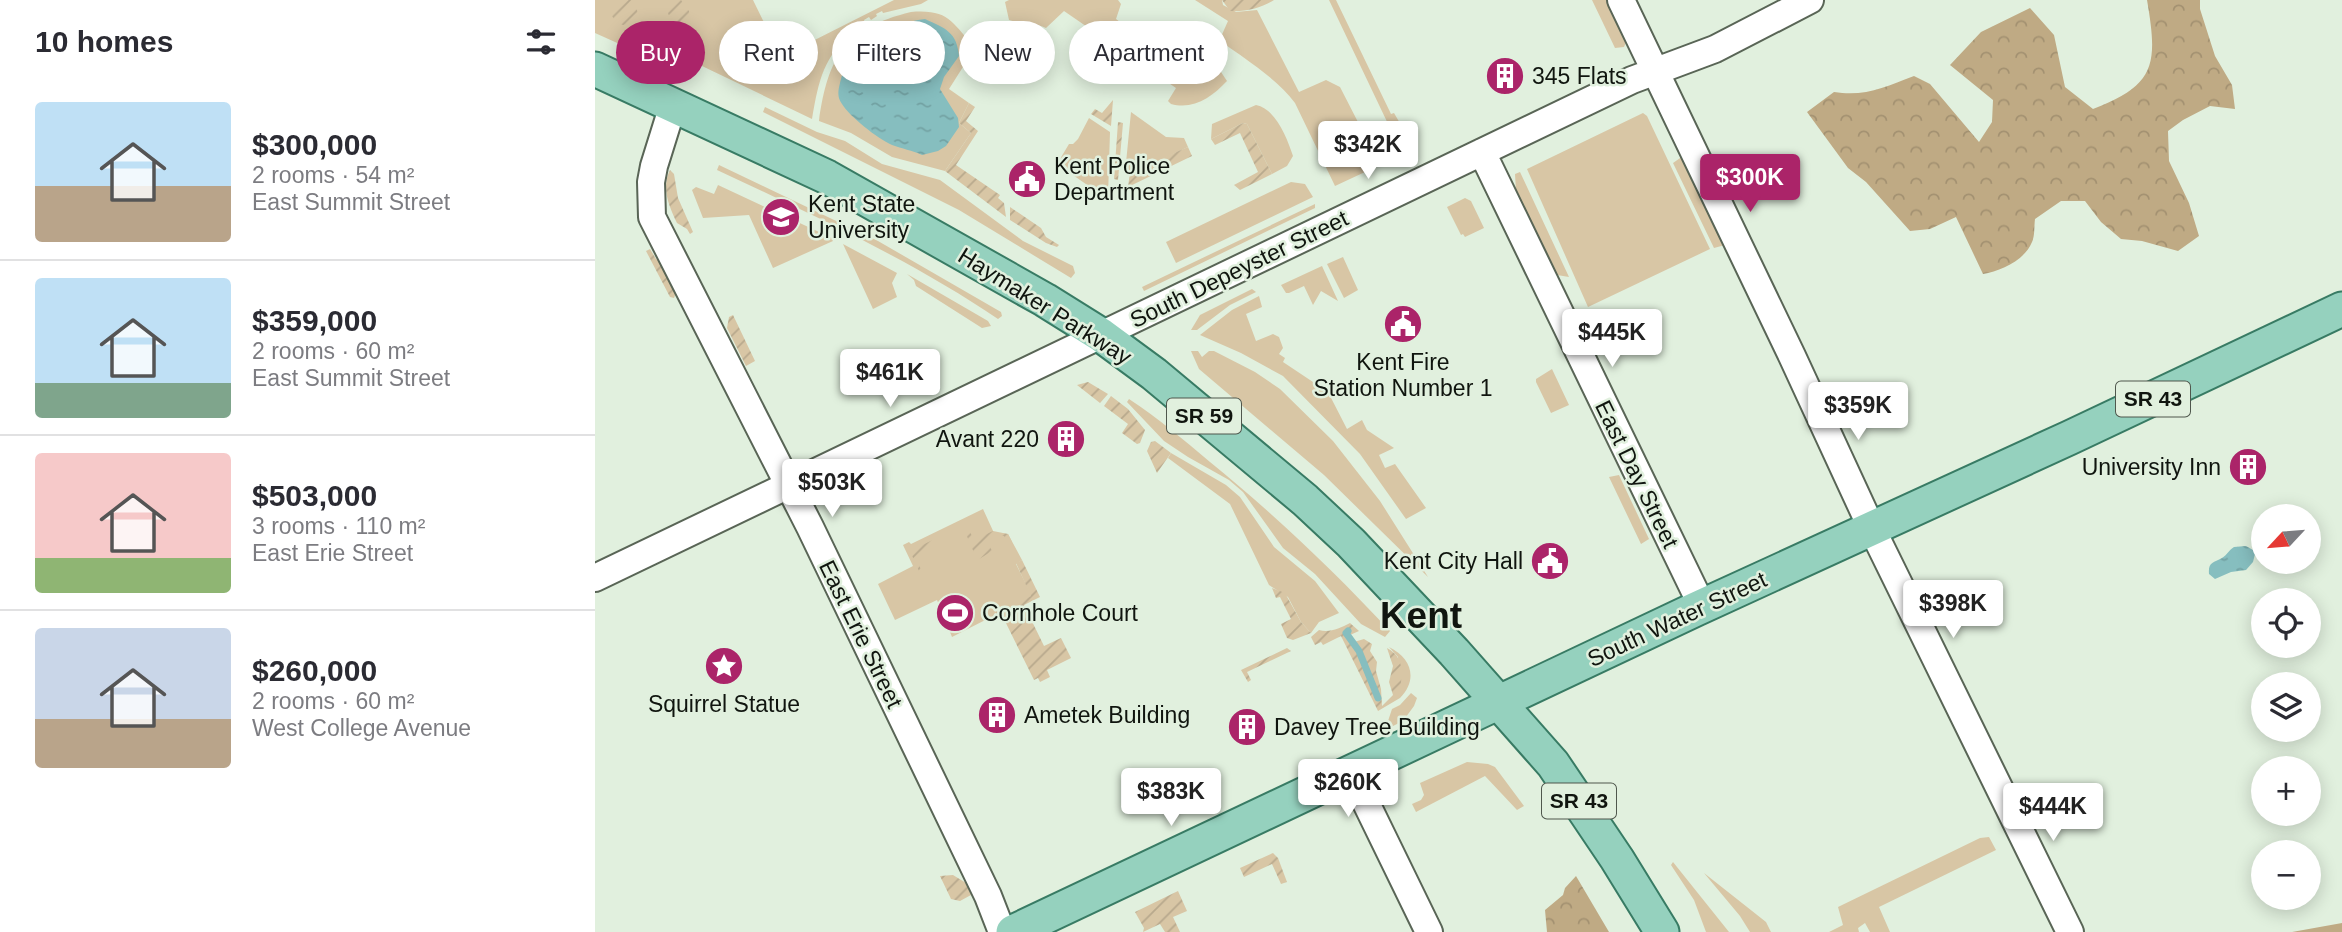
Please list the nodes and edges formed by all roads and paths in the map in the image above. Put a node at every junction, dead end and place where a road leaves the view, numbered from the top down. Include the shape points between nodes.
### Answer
1 (1621, 0) edge
2 (1810, 0) edge
3 (595, 69) edge
4 (1654, 70) junction
5 (673, 105) junction
6 (1482, 152) junction
7 (2342, 309) edge
8 (1101, 335) junction
9 (789, 485) junction
10 (1871, 527) junction
11 (595, 578) edge
12 (1702, 606) junction
13 (1499, 701) junction
14 (1351, 772) junction
15 (1002, 932) edge
16 (1013, 932) edge
17 (1429, 932) edge
18 (1662, 932) edge
19 (2070, 932) edge

1 - 4 street
2 - 4 street, South Depeyster Street via 1714,49
3 - 5 main road, Haymaker Parkway / SR 59
4 - 6 street, South Depeyster Street
4 - 10 street
5 - 8 main road, Haymaker Parkway / SR 59 via 827,177
5 - 9 street, East Erie Street via 651,182 652,217
6 - 8 street, South Depeyster Street
6 - 12 street, East Day Street
7 - 10 main road, South Water Street / SR 43
8 - 9 street, South Depeyster Street
8 - 13 main road, Haymaker Parkway / SR 59 via 1305,500 1395,588
9 - 11 street, South Depeyster Street
9 - 15 street, East Erie Street
10 - 12 main road, South Water Street / SR 43
10 - 19 street
12 - 13 main road, South Water Street / SR 43
13 - 14 main road, South Water Street
13 - 18 main road, Haymaker Parkway / SR 43 via 1569,786
14 - 16 main road, South Water Street
14 - 17 street

